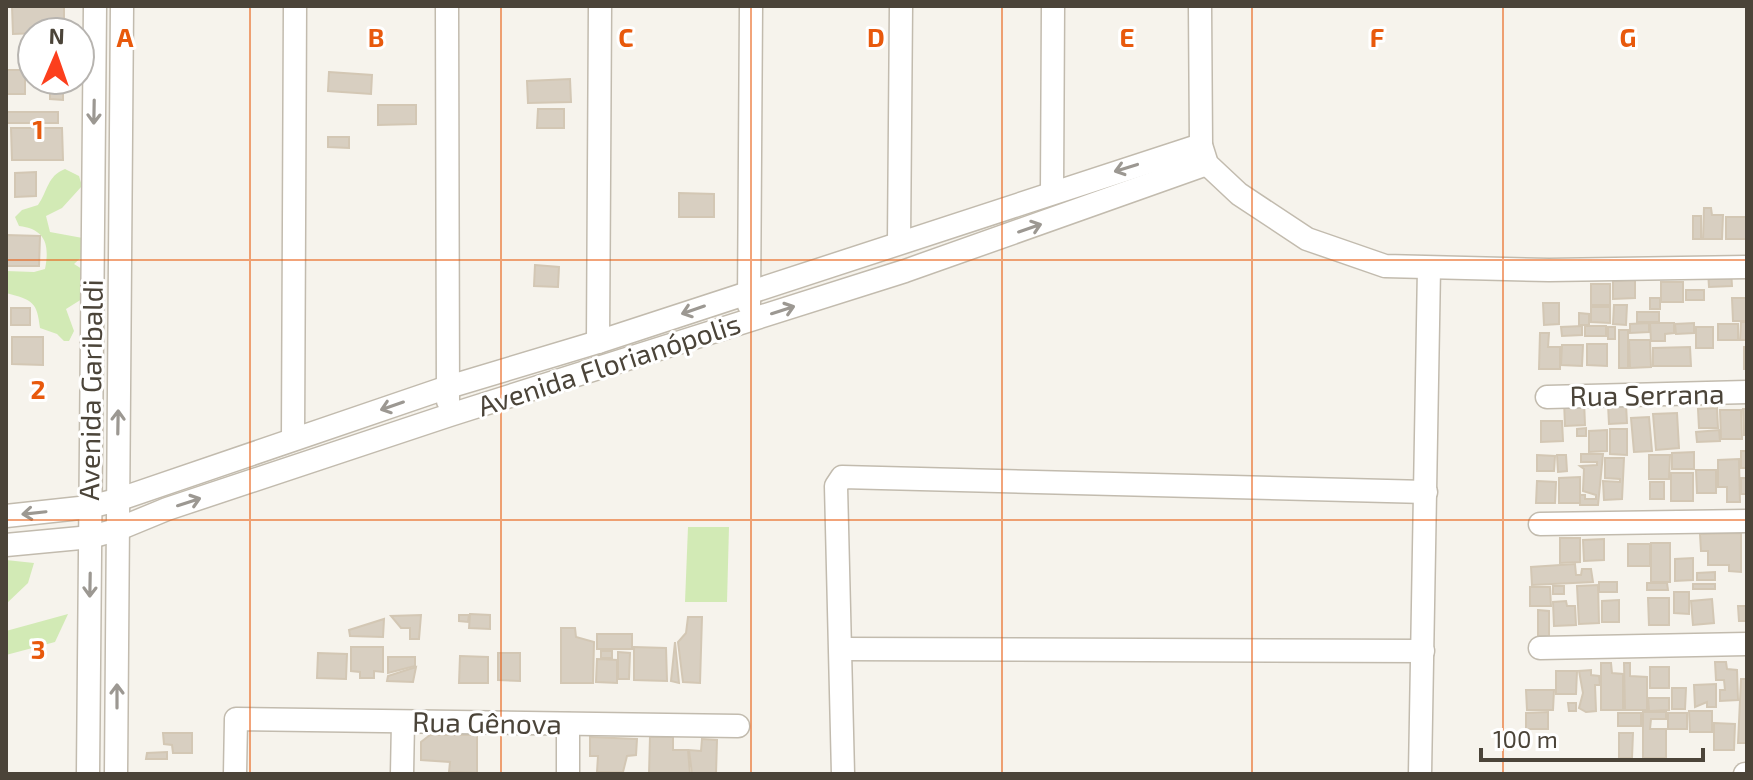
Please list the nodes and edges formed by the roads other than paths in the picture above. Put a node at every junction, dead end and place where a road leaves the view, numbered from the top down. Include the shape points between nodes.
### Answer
1 (95, 6) edge
2 (122, 6) edge
3 (295, 6) edge
4 (447, 6) edge
5 (600, 6) edge
6 (751, 6) edge
7 (901, 6) edge
8 (1053, 6) edge
9 (1200, 6) edge
10 (1204, 155) junction
11 (1052, 191) junction
12 (899, 241) junction
13 (1747, 267) edge
14 (1429, 268) junction
15 (747, 292) junction
16 (751, 320) junction
17 (598, 342) junction
18 (445, 388) junction
19 (1747, 392) edge
20 (1547, 397) dead end
21 (450, 415) junction
22 (293, 439) junction
23 (1426, 492) junction
24 (117, 500) junction
25 (89, 507) junction
26 (6, 516) edge
27 (1747, 521) edge
28 (1540, 524) dead end
29 (116, 530) junction
30 (91, 537) junction
31 (6, 545) edge
32 (1747, 644) edge
33 (1540, 648) dead end
34 (841, 649) junction
35 (1423, 651) junction
36 (403, 722) junction
37 (568, 724) junction
38 (738, 726) dead end
39 (88, 774) edge
40 (116, 774) edge
41 (235, 774) edge
42 (402, 774) edge
43 (568, 774) edge
44 (843, 774) edge
45 (1420, 774) edge

1 -> 25 street, Avenida Garibaldi
24 -> 2 street, Avenida Garibaldi
3 - 22 street
4 - 18 street
5 - 17 street
6 - 15 street
7 - 12 street
8 - 11 street
9 - 10 street
10 -> 11 street, Avenida Florianópolis
10 - 14 street via 1239,194 1307,239 1385,266
16 -> 10 street, Avenida Florianópolis via 933,261
11 - 12 street, Avenida Florianópolis
12 - 15 street, Avenida Florianópolis
13 - 14 street
14 - 23 street
15 - 16 street
15 -> 17 street, Avenida Florianópolis
16 - 21 street, Avenida Florianópolis
17 - 18 street, Avenida Florianópolis
18 - 21 street
18 -> 22 street, Avenida Florianópolis
19 - 20 street, Rua Serrana
29 -> 21 street, Avenida Florianópolis
22 - 24 street, Avenida Florianópolis
23 - 34 street via 849,475 836,486
23 - 35 street
24 - 25 street, Avenida Florianópolis
24 - 29 street, Avenida Garibaldi
25 -> 26 street, Avenida Florianópolis
25 - 30 street, Avenida Garibaldi
27 - 28 street
29 - 30 street, Avenida Florianópolis
40 -> 29 street, Avenida Garibaldi
30 - 31 street, Avenida Florianópolis
30 -> 39 street, Avenida Garibaldi
32 - 33 street
34 - 35 street
34 - 44 street
35 - 45 street
36 - 37 street, Rua Gênova
36 - 41 street, Rua Gênova via 236,719
36 - 42 street
37 - 38 street, Rua Gênova
37 - 43 street

